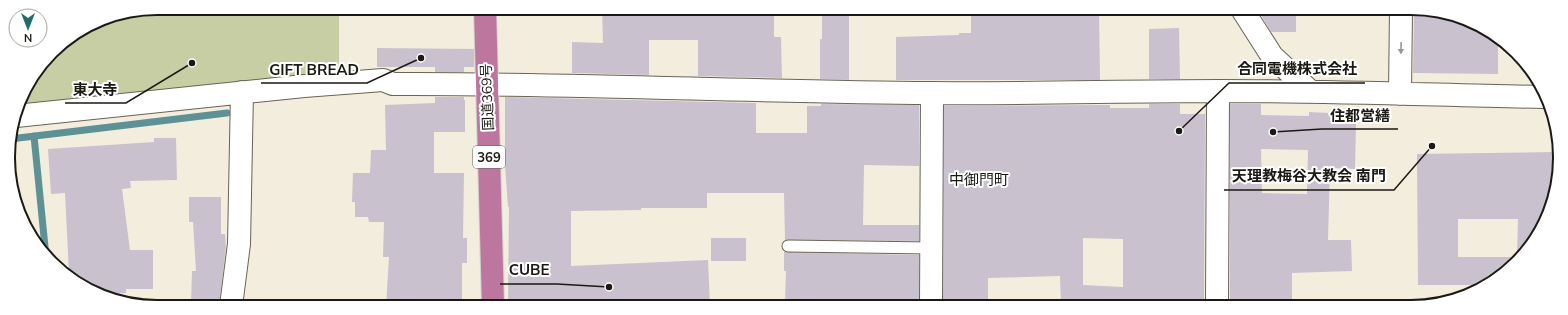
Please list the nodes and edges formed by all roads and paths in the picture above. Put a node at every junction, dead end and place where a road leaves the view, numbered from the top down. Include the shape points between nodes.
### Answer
1 (485, 15) edge
2 (1246, 15) edge
3 (1401, 15) edge
4 (487, 84) junction
5 (1218, 91) junction
6 (1310, 91) junction
7 (242, 92) junction
8 (932, 93) junction
9 (1400, 94) junction
10 (1539, 96) edge
11 (22, 115) edge
12 (788, 246) dead end
13 (931, 248) junction
14 (233, 300) edge
15 (493, 300) edge
16 (931, 300) edge
17 (1217, 300) edge

1 - 4 highway, 国道369号 / 369
2 - 6 street via 1272,56
3 -> 9 street
4 - 7 street via 393,84 383,80
4 - 8 street
4 - 15 highway, 国道369号 / 369
5 - 6 street
5 - 8 street
5 - 17 street
6 - 9 street
7 - 11 street
7 - 14 street via 239,244
8 - 13 street
9 - 10 street
12 - 13 lane
13 - 16 street

